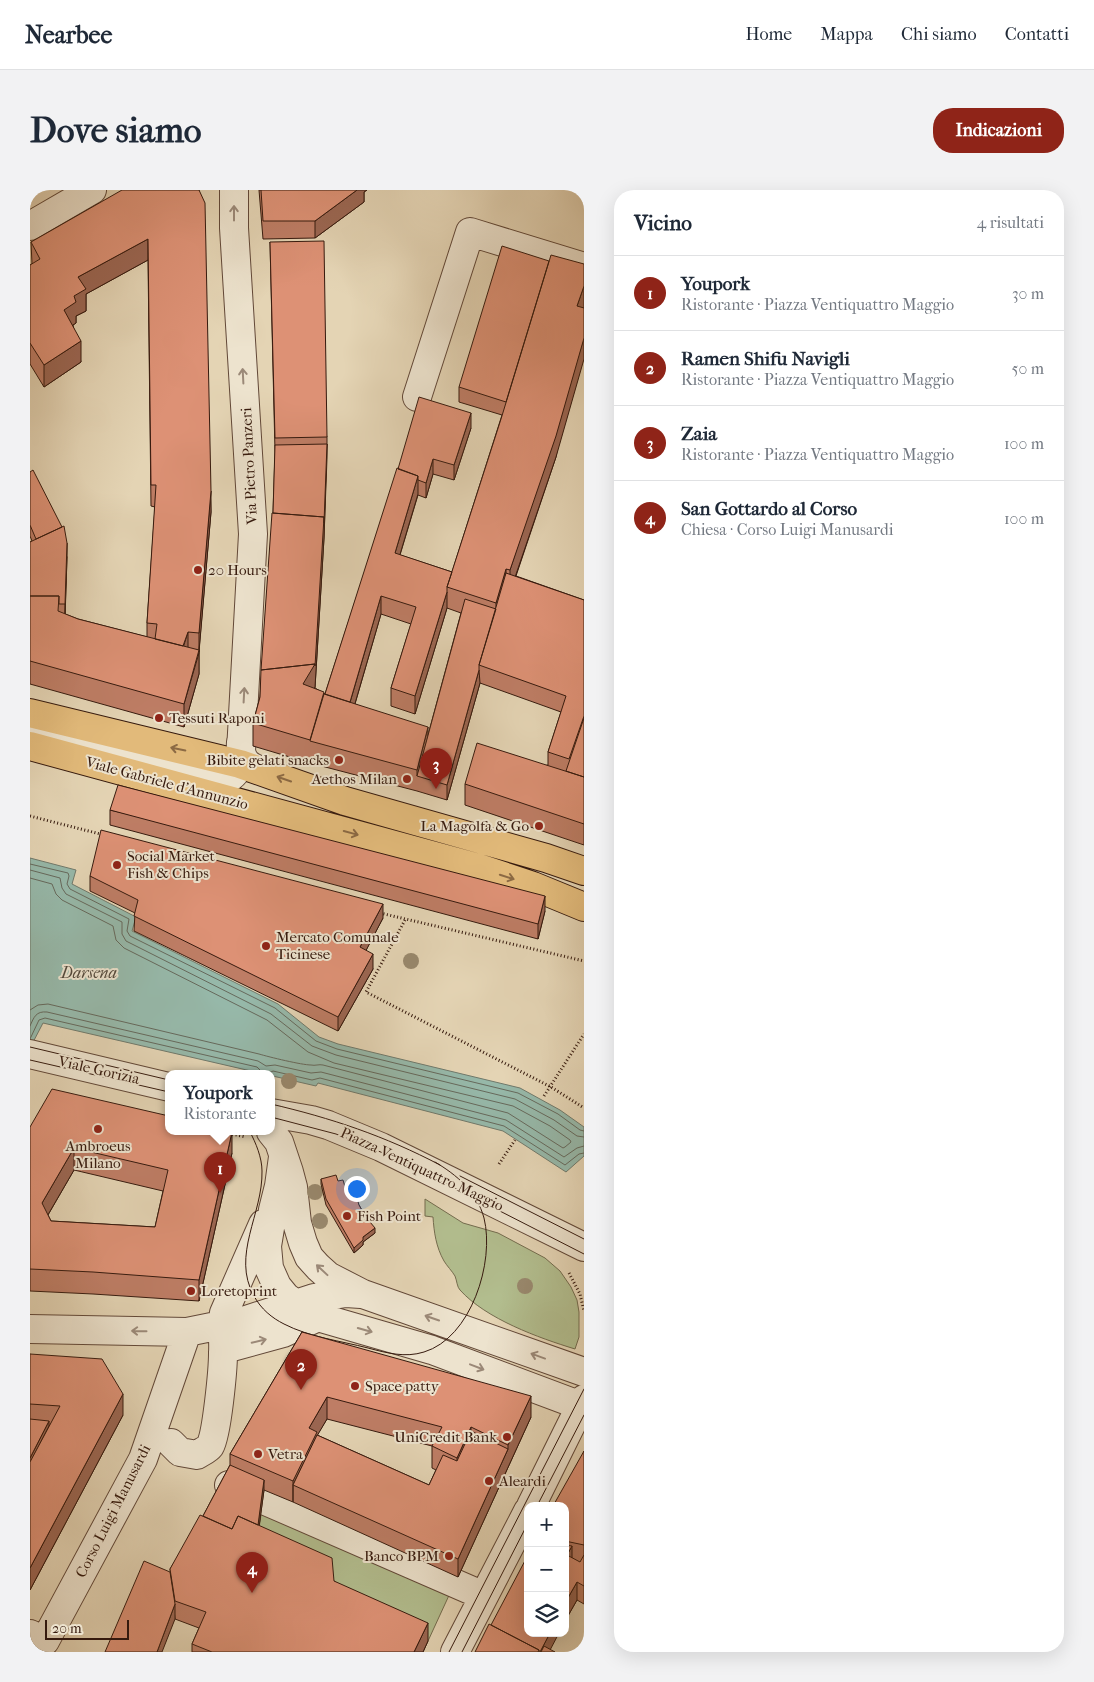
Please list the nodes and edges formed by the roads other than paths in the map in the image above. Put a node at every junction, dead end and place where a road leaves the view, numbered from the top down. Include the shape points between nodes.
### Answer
1 (92, 190) edge
2 (234, 190) edge
3 (30, 226) edge
4 (584, 267) edge
5 (417, 396) edge
6 (30, 714) edge
7 (30, 734) edge
8 (30, 746) edge
9 (247, 759) junction
10 (584, 871) edge
11 (584, 907) edge
12 (30, 1054) edge
13 (165, 1086) edge
14 (275, 1114) edge
15 (273, 1135) edge
16 (284, 1157) junction
17 (273, 1210) junction
18 (576, 1242) edge
19 (576, 1266) edge
20 (363, 1294) junction
21 (307, 1310) junction
22 (30, 1330) edge
23 (187, 1332) junction
24 (222, 1339) junction
25 (584, 1372) edge
26 (583, 1404) edge
27 (170, 1443) dead end
28 (226, 1484) edge
29 (533, 1502) edge
30 (524, 1519) edge
31 (484, 1596) junction
32 (30, 1634) edge
33 (455, 1652) edge

1 - 3 street
9 -> 2 street, Via Pietro Panzeri via 253,534
4 - 5 street via 470,232
9 -> 6 main road
7 - 9 street via 61,736 216,780 233,776
8 -> 11 main road, Viale Gabriele d'Annunzio via 496,873
10 -> 9 main road via 310,788
12 - 13 street, Viale Gorizia
14 - 18 street, Piazza Ventiquattro Maggio via 328,1125 381,1147
15 - 16 street
16 - 17 street
20 -> 16 street via 328,1276 309,1257 297,1223 293,1188
17 - 21 street via 266,1246 269,1268 286,1297
17 - 24 street via 262,1226 227,1306
18 - 19 street, Piazza Ventiquattro Maggio via 572,1248
20 - 21 street via 330,1295
25 -> 20 street
21 - 24 street via 272,1313
21 -> 26 street
23 -> 22 street
23 - 24 street
23 - 32 street, Corso Luigi Manusardi via 143,1459 45,1641
24 - 27 street via 215,1432 209,1447 197,1455 180,1452
26 - 29 street
28 - 31 street
30 - 31 street
31 - 33 street

